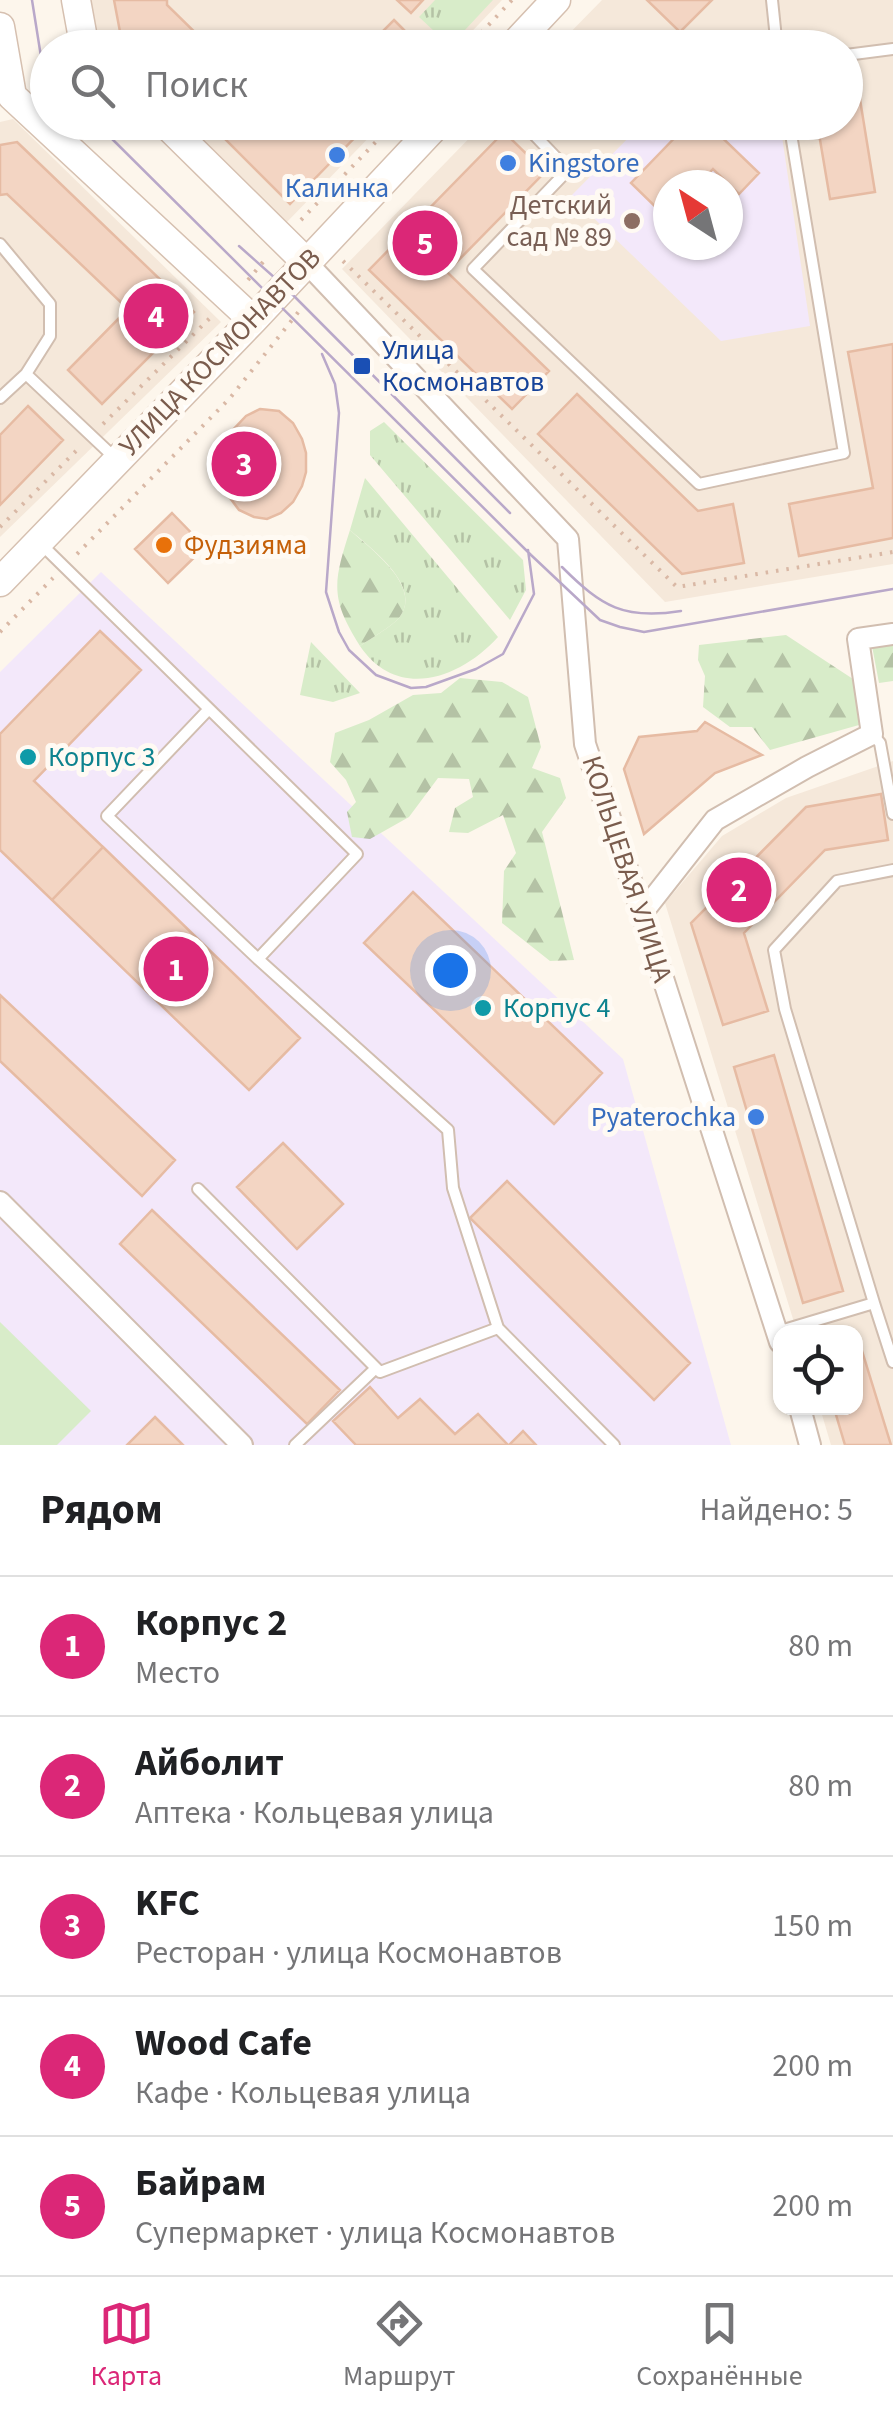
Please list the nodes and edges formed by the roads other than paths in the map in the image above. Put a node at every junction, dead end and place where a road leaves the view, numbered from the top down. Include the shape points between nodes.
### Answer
1 (76, 0) edge
2 (556, 0) edge
3 (772, 0) edge
4 (0, 28) edge
5 (81, 30) edge
6 (528, 30) edge
7 (775, 30) edge
8 (893, 49) edge
9 (863, 53) edge
10 (6, 97) edge
11 (30, 119) edge
12 (54, 140) edge
13 (182, 140) edge
14 (424, 140) edge
15 (539, 140) edge
16 (792, 140) edge
17 (0, 244) edge
18 (314, 271) junction
19 (254, 320) junction
20 (26, 374) junction
21 (0, 398) edge
22 (117, 460) junction
23 (39, 541) junction
24 (0, 582) edge
25 (893, 634) edge
26 (210, 709) junction
27 (872, 734) junction
28 (893, 814) edge
29 (893, 870) edge
30 (642, 913) junction
31 (258, 959) junction
32 (198, 1189) dead end
33 (0, 1202) edge
34 (874, 1303) junction
35 (775, 1325) edge
36 (813, 1325) edge
37 (498, 1328) junction
38 (893, 1362) edge
39 (376, 1368) junction
40 (802, 1415) edge
41 (242, 1445) edge
42 (295, 1445) edge
43 (614, 1445) edge
44 (810, 1445) edge

1 - 5 main road
2 - 6 main road
3 - 7 lane
4 - 10 main road
8 - 9 lane
10 - 11 main road
12 - 19 main road
13 - 18 main road, КОЛЬЦЕВАЯ УЛИЦА
14 - 18 main road, УЛИЦА КОСМОНАВТОВ
15 - 16 lane via 568,170 473,269 700,484 844,453
17 - 20 lane via 50,304 50,336
18 - 19 main road, УЛИЦА КОСМОНАВТОВ
18 - 30 street, КОЛЬЦЕВАЯ УЛИЦА via 568,539 585,744
19 - 22 main road, УЛИЦА КОСМОНАВТОВ
20 - 21 lane
20 - 22 lane
22 - 23 main road, УЛИЦА КОСМОНАВТОВ
23 - 24 main road, УЛИЦА КОСМОНАВТОВ
23 - 26 lane
25 - 27 street via 858,639
26 - 31 lane via 357,854
26 - 31 lane via 107,816
27 - 28 lane via 880,744
27 - 30 street via 714,820
29 - 34 lane via 837,881 774,950 785,1008
30 - 35 street, КОЛЬЦЕВАЯ УЛИЦА
31 - 37 lane via 448,1130 453,1188
32 - 39 lane
33 - 41 street
34 - 36 lane
34 - 38 lane
37 - 39 lane via 380,1372
37 - 43 lane
39 - 42 lane
40 - 44 street

